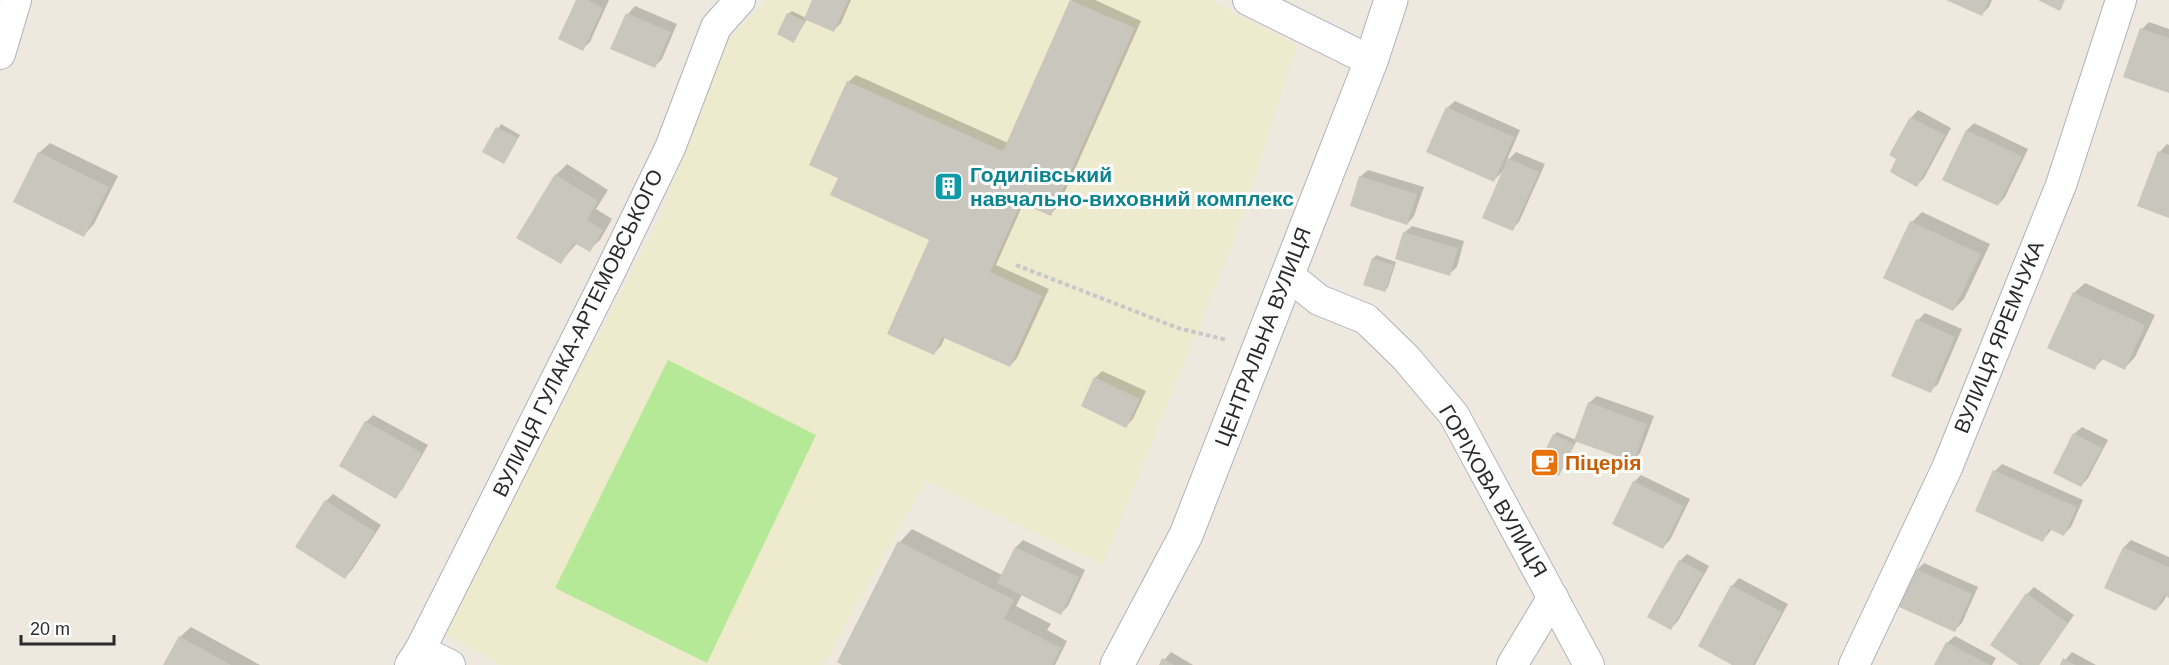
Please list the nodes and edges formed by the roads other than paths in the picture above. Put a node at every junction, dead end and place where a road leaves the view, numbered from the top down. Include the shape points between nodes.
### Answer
1 (16, 0) edge
2 (740, 0) edge
3 (1248, 0) edge
4 (1392, 0) edge
5 (2121, 0) edge
6 (0, 54) edge
7 (1371, 61) junction
8 (1287, 274) junction
9 (1553, 597) junction
10 (415, 657) edge
11 (450, 665) edge
12 (1117, 665) edge
13 (1512, 665) edge
14 (1589, 665) edge
15 (1854, 665) edge

1 - 6 street
2 - 10 street, ВУЛИЦЯ ГУЛАКА-АРТЕМОВСЬКОГО via 716,27 670,148
3 - 7 street
4 - 7 main road, ЦЕНТРАЛЬНА ВУЛИЦЯ
5 - 15 street, ВУЛИЦЯ ЯРЕМЧУКА via 2061,185 1947,468
7 - 8 main road, ЦЕНТРАЛЬНА ВУЛИЦЯ
8 - 9 street, ГОРІХОВА ВУЛИЦЯ via 1318,300 1366,319 1406,358 1454,415
8 - 12 main road, ЦЕНТРАЛЬНА ВУЛИЦЯ via 1186,535
9 - 13 street
9 - 14 street, ГОРІХОВА ВУЛИЦЯ
10 - 11 street

